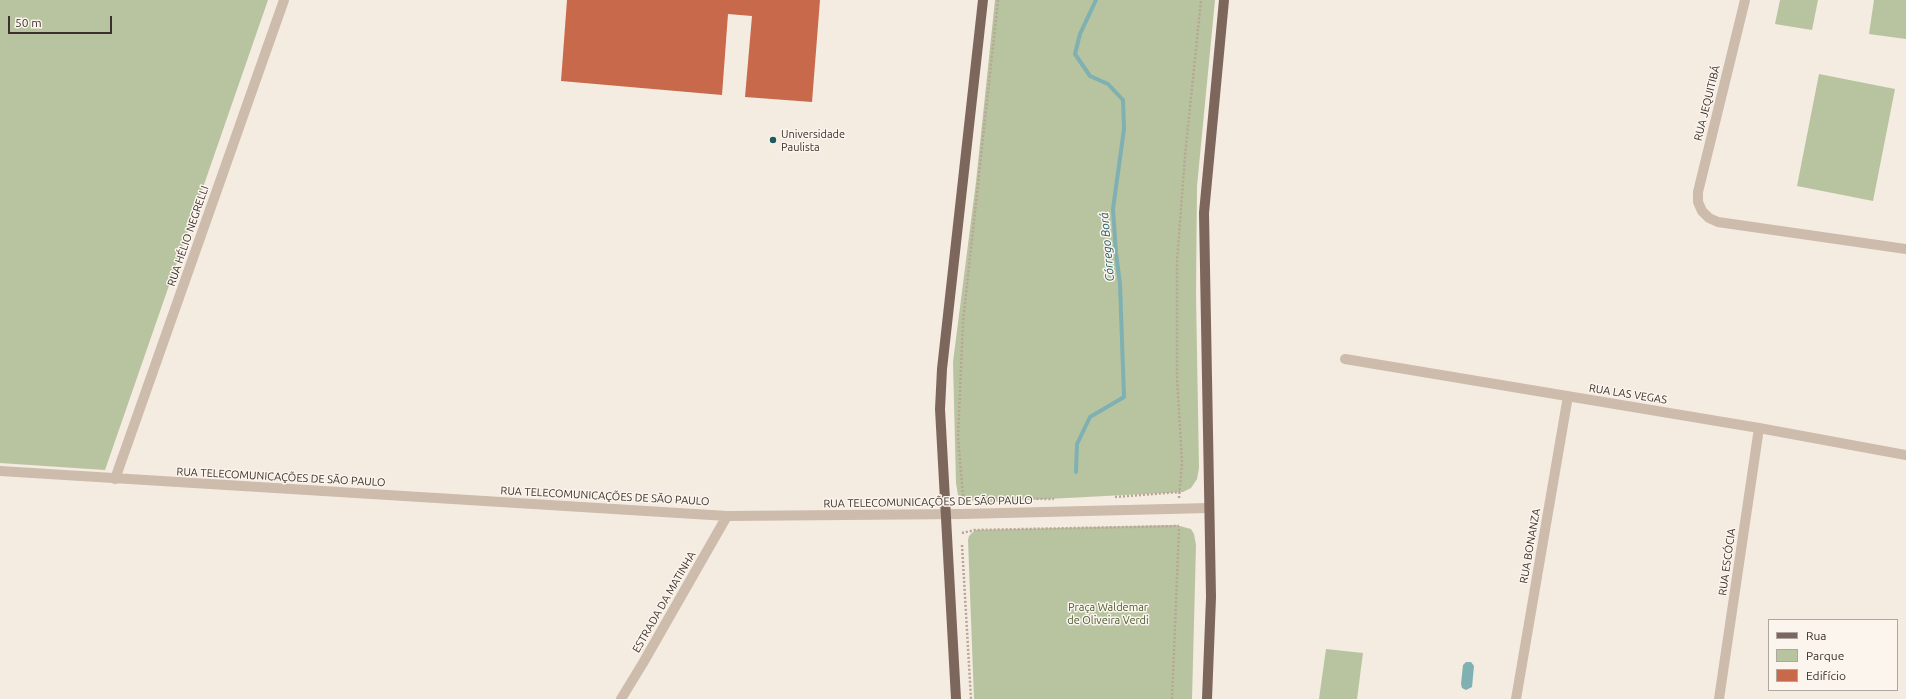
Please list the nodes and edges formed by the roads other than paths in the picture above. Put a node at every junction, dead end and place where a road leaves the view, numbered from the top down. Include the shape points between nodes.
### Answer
1 (284, 0) edge
2 (983, 0) edge
3 (1224, 0) edge
4 (1745, 0) edge
5 (1906, 248) edge
6 (1345, 359) dead end
7 (1568, 396) junction
8 (1759, 428) junction
9 (1906, 455) edge
10 (0, 471) edge
11 (115, 479) junction
12 (1209, 508) junction
13 (946, 514) junction
14 (727, 516) junction
15 (621, 699) edge
16 (956, 699) edge
17 (1207, 699) edge
18 (1516, 699) edge
19 (1719, 699) edge

1 - 11 street, RUA HÉLIO NEGRELLI
2 - 13 main road via 942,369 940,410
3 - 12 main road via 1204,213
4 - 5 street, RUA JEQUITIBÁ via 1698,192 1698,202 1702,211 1718,222
6 - 7 street, RUA LAS VEGAS
7 - 8 street, RUA LAS VEGAS
7 - 18 street, RUA BONANZA
8 - 9 street, RUA LAS VEGAS
8 - 19 street, RUA ESCÓCIA
10 - 11 street, RUA TELECOMUNICAÇÕES DE SÃO PAULO
11 - 14 street, RUA TELECOMUNICAÇÕES DE SÃO PAULO
12 - 13 street, RUA TELECOMUNICAÇÕES DE SÃO PAULO
12 - 17 main road via 1211,597
13 - 14 street, RUA TELECOMUNICAÇÕES DE SÃO PAULO
13 - 16 main road
14 - 15 street, ESTRADA DA MATINHA

